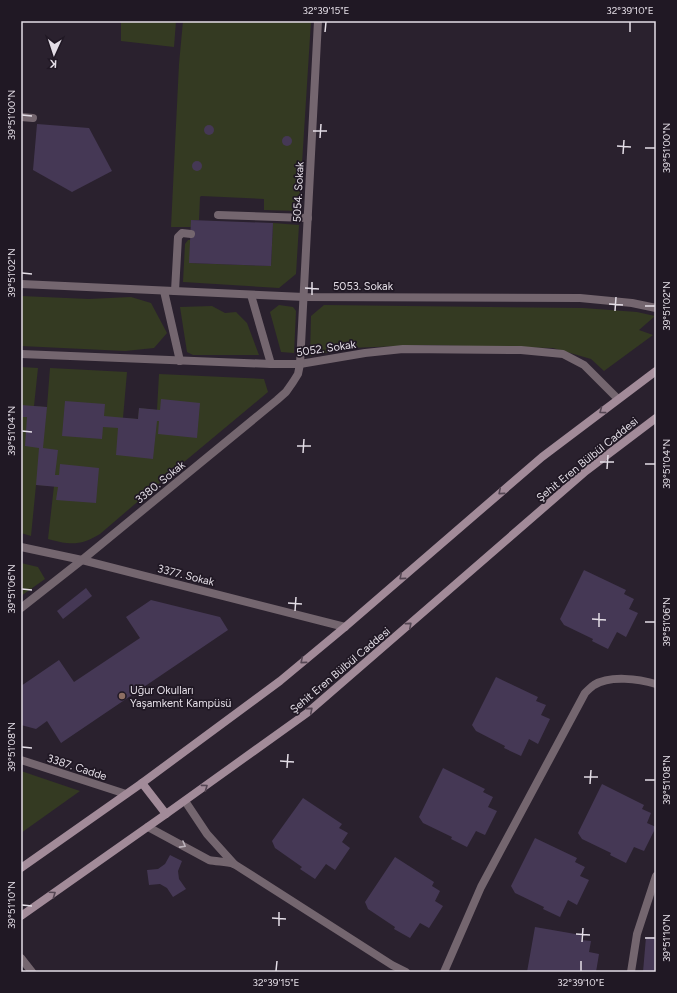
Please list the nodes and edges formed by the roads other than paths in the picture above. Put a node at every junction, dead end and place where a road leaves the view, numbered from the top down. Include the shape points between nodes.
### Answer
1 (318, 21) edge
2 (21, 117) edge
3 (33, 118) dead end
4 (218, 215) dead end
5 (308, 218) junction
6 (190, 234) dead end
7 (21, 284) edge
8 (164, 290) junction
9 (175, 291) junction
10 (251, 295) junction
11 (304, 297) junction
12 (656, 308) edge
13 (21, 354) edge
14 (180, 361) junction
15 (271, 364) junction
16 (300, 364) junction
17 (656, 371) edge
18 (618, 399) junction
19 (656, 418) edge
20 (21, 547) edge
21 (82, 560) junction
22 (21, 608) edge
23 (345, 627) junction
24 (656, 684) edge
25 (21, 760) edge
26 (142, 783) junction
27 (126, 794) junction
28 (185, 801) junction
29 (166, 814) junction
30 (148, 827) junction
31 (234, 864) junction
32 (21, 868) edge
33 (656, 876) edge
34 (21, 916) edge
35 (22, 962) edge
36 (32, 972) edge
37 (406, 972) edge
38 (444, 972) edge
39 (631, 972) edge

1 - 5 street, 5054. Sokak
2 - 3 street
4 - 5 street
5 - 11 street, 5054. Sokak
6 - 9 street via 182,233 178,237
7 - 8 street, 5053. Sokak
8 - 9 street, 5053. Sokak
8 - 14 street
9 - 10 street, 5053. Sokak
10 - 11 street, 5053. Sokak
10 - 15 street
11 - 12 street, 5053. Sokak via 580,298
11 - 16 street, 5054. Sokak
13 - 14 street, 5052. Sokak
14 - 15 street, 5052. Sokak
15 - 16 street, 5052. Sokak
16 - 18 street, 5052. Sokak via 403,349 521,350 563,354 584,365
16 - 21 street, 3380. Sokak via 298,374 286,392
17 - 18 main road
18 -> 23 main road via 542,456
28 -> 19 main road, Şehit Eren Bülbül Caddesi via 307,713 586,471
20 - 21 street, 3377. Sokak
21 - 22 street, 3380. Sokak
21 - 23 street, 3377. Sokak
23 -> 26 main road via 280,681
24 - 38 street via 622,678 594,684 585,693 481,887
25 - 27 street, 3387. Cadde
26 - 27 main road
26 - 29 main road
27 - 32 main road
28 - 29 main road, Şehit Eren Bülbül Caddesi
28 - 31 street via 208,834
29 - 30 main road, Şehit Eren Bülbül Caddesi
30 -> 31 street via 209,860
34 -> 30 main road, Şehit Eren Bülbül Caddesi
31 - 37 street
33 - 39 street via 637,934
35 - 36 street

